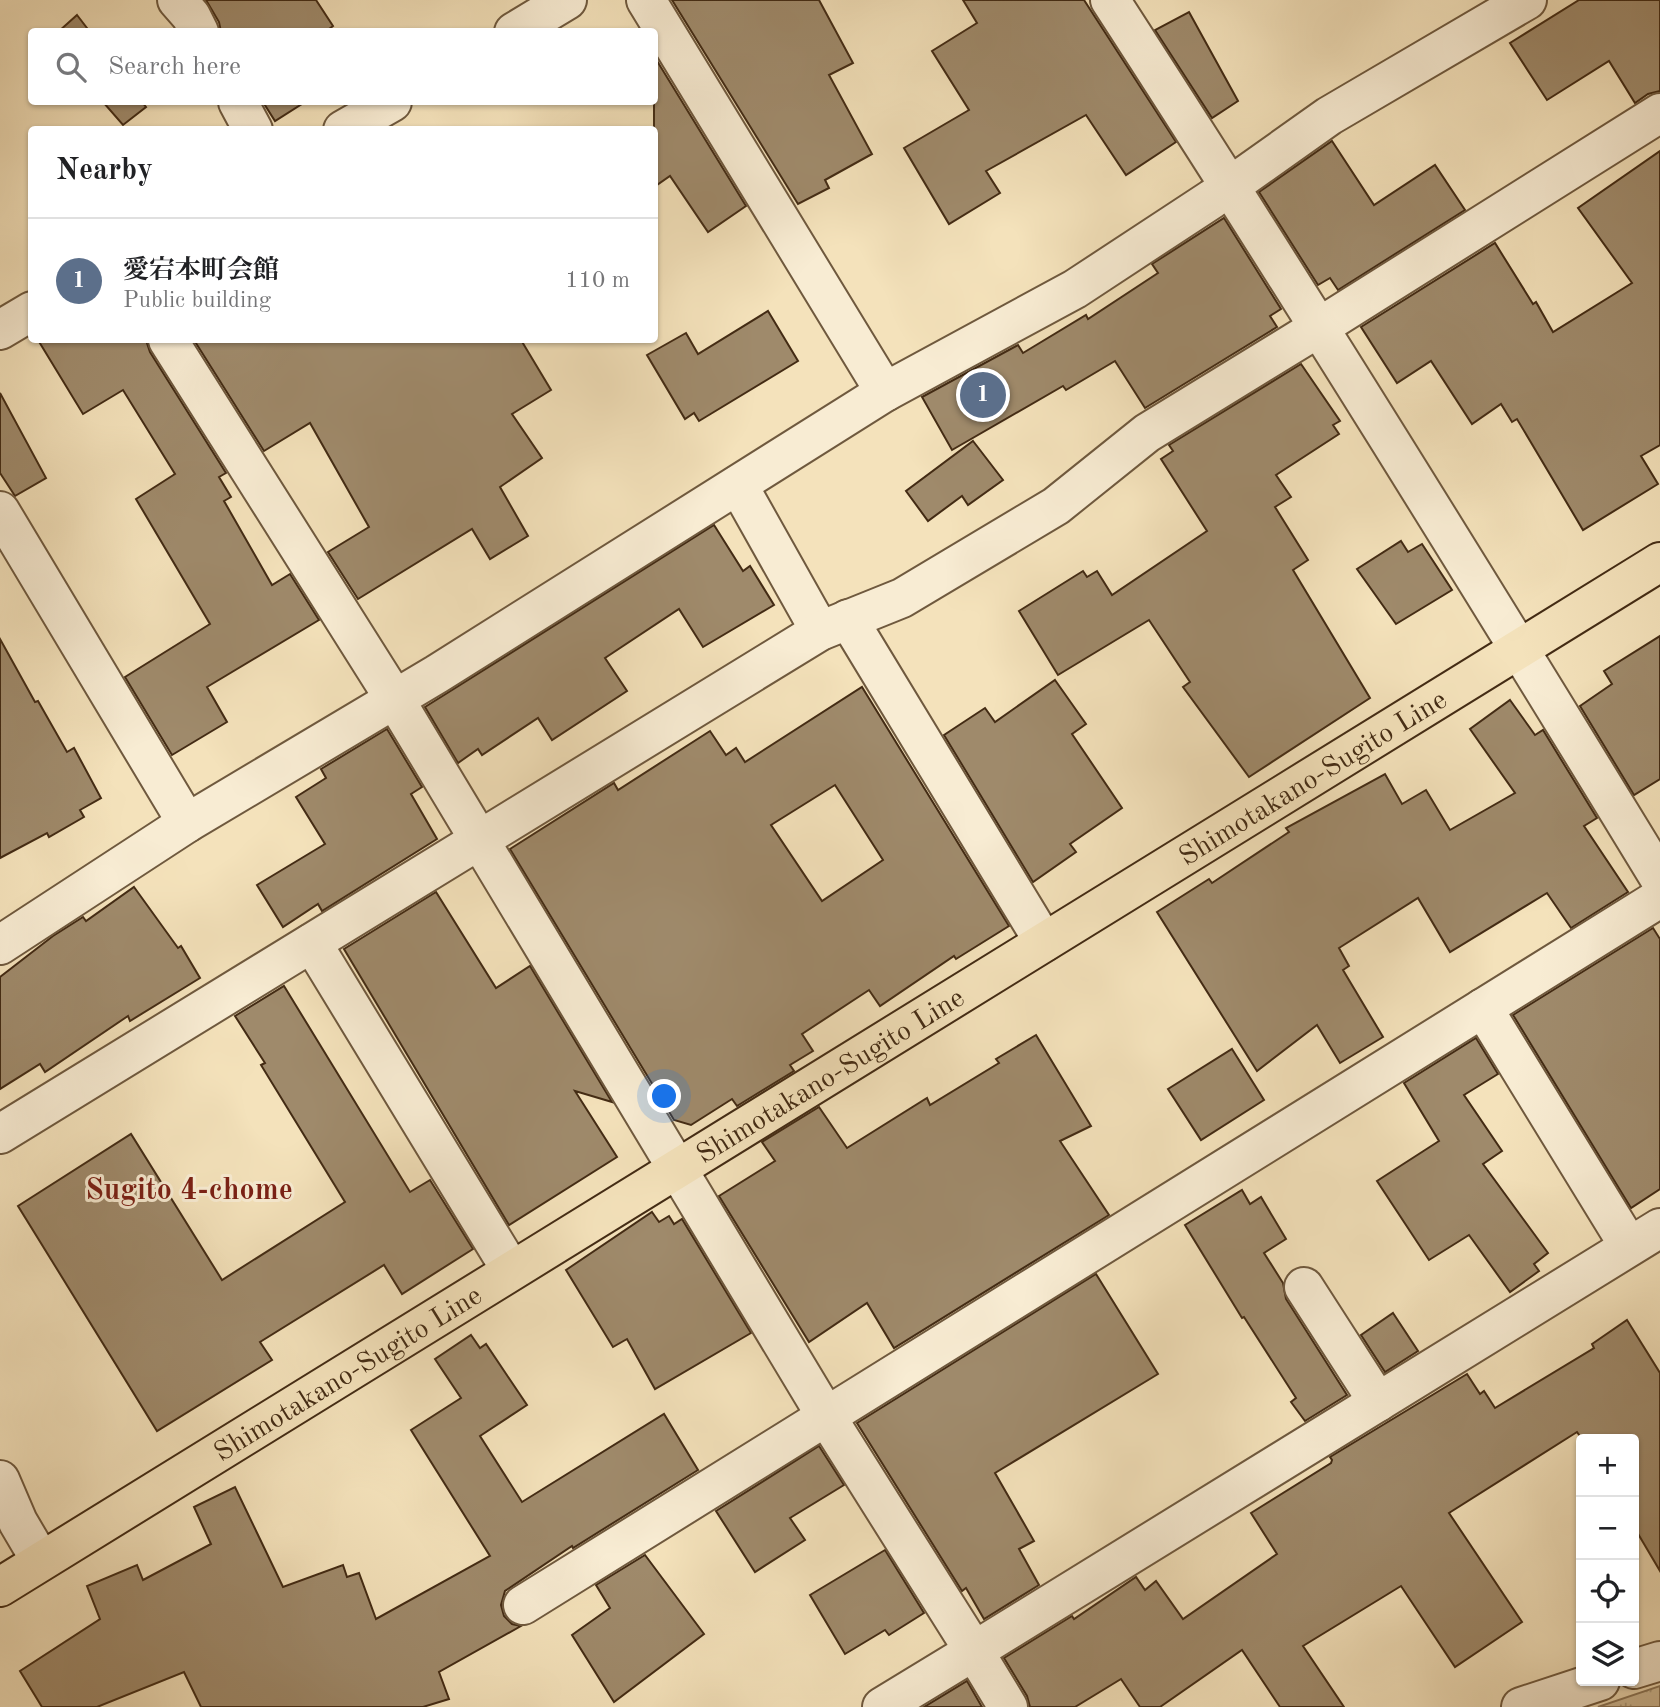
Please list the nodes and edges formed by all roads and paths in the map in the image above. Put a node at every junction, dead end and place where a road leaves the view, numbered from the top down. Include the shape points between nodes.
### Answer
1 (177, 0) edge
2 (567, 0) edge
3 (646, 0) edge
4 (1110, 0) edge
5 (1527, 0) edge
6 (196, 28) edge
7 (521, 28) edge
8 (240, 105) edge
9 (387, 105) edge
10 (1660, 113) edge
11 (251, 126) edge
12 (351, 126) edge
13 (1230, 185) junction
14 (28, 313) edge
15 (1318, 328) junction
16 (0, 330) edge
17 (170, 343) edge
18 (885, 392) junction
19 (738, 485) junction
20 (0, 511) edge
21 (1660, 562) edge
22 (834, 625) junction
23 (1520, 649) junction
24 (394, 698) junction
25 (187, 823) junction
26 (480, 839) junction
27 (1660, 879) edge
28 (1660, 898) edge
29 (1044, 942) junction
30 (312, 943) junction
31 (0, 945) edge
32 (1483, 1008) junction
33 (0, 1134) edge
34 (677, 1168) junction
35 (1645, 1237) edge
36 (511, 1270) junction
37 (1304, 1287) dead end
38 (1378, 1402) junction
39 (826, 1416) junction
40 (0, 1480) edge
41 (41, 1561) junction
42 (0, 1587) edge
43 (523, 1605) dead end
44 (974, 1651) junction
45 (1660, 1661) edge
46 (1639, 1668) edge
47 (1585, 1686) edge
48 (882, 1707) edge
49 (1008, 1707) edge
50 (1521, 1707) edge

1 - 6 street
2 - 7 street
3 - 18 street
4 - 13 street
5 - 13 street via 1329,116
8 - 11 street
9 - 12 street
10 - 15 street
13 - 15 street
13 - 18 street via 1075,289
14 - 16 street
15 - 22 street via 1147,433 1056,506 902,598
15 - 23 street
17 - 24 street
18 - 19 street
19 - 22 street
19 - 24 street
20 - 25 street
21 - 23 main road, Shimotakano-Sugito Line
22 - 26 street
22 - 29 street
23 - 27 street
23 - 29 main road, Shimotakano-Sugito Line
24 - 25 street
24 - 26 street
25 - 31 street
26 - 30 street
26 - 34 street
28 - 32 street
29 - 34 main road, Shimotakano-Sugito Line
30 - 33 street
30 - 36 street
32 - 35 street
32 - 39 street
34 - 36 main road, Shimotakano-Sugito Line
34 - 39 street
35 - 38 street
36 - 41 main road, Shimotakano-Sugito Line
37 - 38 street
38 - 44 street
39 - 43 street
39 - 44 street
40 - 41 street
41 - 42 main road, Shimotakano-Sugito Line
44 - 48 street
44 - 49 street
45 - 46 street
47 - 50 street

